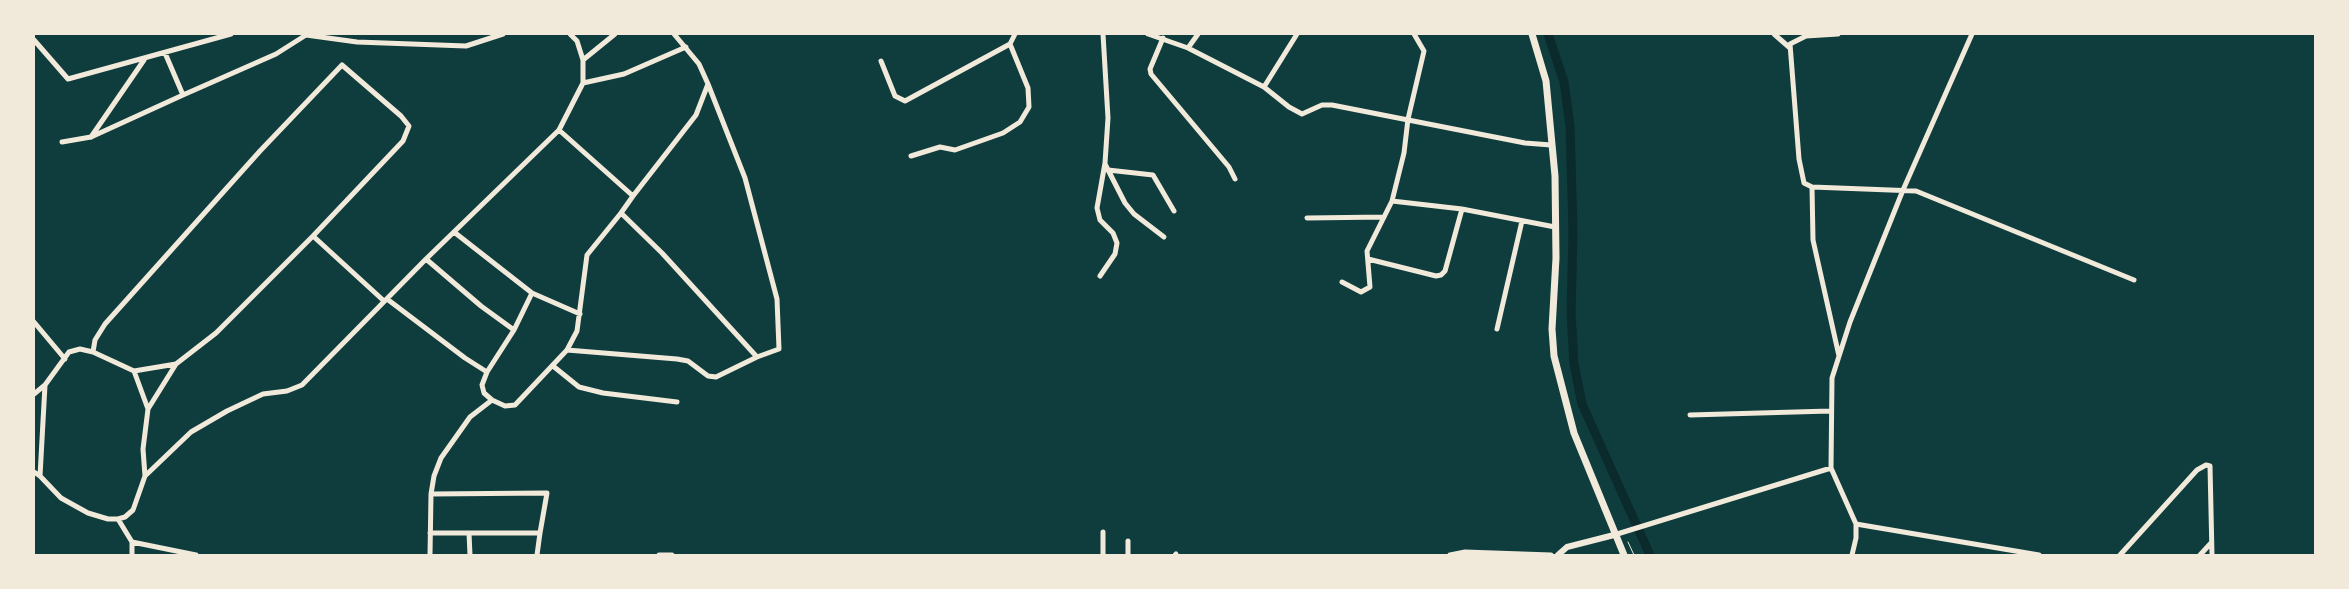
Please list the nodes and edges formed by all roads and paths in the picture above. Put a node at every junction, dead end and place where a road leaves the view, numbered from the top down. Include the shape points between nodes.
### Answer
1 (231, 34) edge
2 (503, 34) edge
3 (570, 34) edge
4 (615, 34) edge
5 (674, 34) edge
6 (1015, 34) edge
7 (1103, 34) edge
8 (1148, 34) edge
9 (1198, 34) edge
10 (1297, 34) edge
11 (1414, 34) edge
12 (1532, 34) edge
13 (1774, 34) edge
14 (1838, 34) edge
15 (1972, 34) edge
16 (1163, 38) junction
17 (34, 40) edge
18 (1010, 44) junction
19 (686, 47) junction
20 (1188, 48) junction
21 (1791, 48) junction
22 (165, 53) junction
23 (144, 59) junction
24 (583, 60) junction
25 (881, 61) dead end
26 (583, 83) junction
27 (708, 84) junction
28 (1264, 87) junction
29 (183, 95) junction
30 (1408, 119) junction
31 (559, 130) junction
32 (91, 137) junction
33 (62, 142) dead end
34 (1552, 145) junction
35 (911, 156) dead end
36 (1105, 164) junction
37 (1108, 170) junction
38 (1235, 179) dead end
39 (1812, 187) junction
40 (1903, 190) junction
41 (633, 196) junction
42 (1392, 201) junction
43 (1462, 209) junction
44 (1174, 211) dead end
45 (621, 213) junction
46 (1307, 218) dead end
47 (1384, 218) junction
48 (1522, 221) junction
49 (1555, 227) junction
50 (454, 232) junction
51 (313, 236) junction
52 (1164, 237) dead end
53 (426, 259) junction
54 (1368, 259) junction
55 (1100, 276) dead end
56 (2134, 280) dead end
57 (1342, 282) dead end
58 (532, 293) junction
59 (386, 300) junction
60 (580, 314) junction
61 (34, 322) edge
62 (1497, 329) dead end
63 (514, 330) junction
64 (567, 350) junction
65 (93, 352) junction
66 (1840, 357) junction
67 (757, 358) junction
68 (65, 359) junction
69 (176, 364) junction
70 (554, 366) junction
71 (134, 371) junction
72 (487, 372) junction
73 (45, 385) junction
74 (34, 394) edge
75 (492, 400) junction
76 (677, 402) dead end
77 (148, 409) junction
78 (1830, 411) junction
79 (1690, 415) dead end
80 (1831, 468) junction
81 (34, 472) edge
82 (40, 476) junction
83 (146, 476) junction
84 (431, 494) junction
85 (118, 519) junction
86 (1856, 524) junction
87 (1103, 532) dead end
88 (1623, 532) junction
89 (430, 533) junction
90 (469, 533) junction
91 (540, 533) junction
92 (1614, 535) junction
93 (1128, 541) dead end
94 (132, 542) junction
95 (2212, 543) junction
96 (132, 555) edge
97 (196, 555) edge
98 (430, 555) edge
99 (470, 555) edge
100 (537, 555) edge
101 (659, 555) edge
102 (672, 555) edge
103 (1103, 555) edge
104 (1128, 555) edge
105 (1450, 555) edge
106 (1551, 555) edge
107 (1558, 555) edge
108 (1624, 555) edge
109 (1634, 555) edge
110 (1852, 555) edge
111 (2039, 555) edge
112 (2121, 555) edge
113 (2200, 555) edge
114 (2212, 555) edge

1 - 22 street
2 - 29 street via 466,46 357,42 306,35 276,54
3 - 24 street via 577,41
4 - 24 street
5 - 19 street
6 - 18 street
7 - 36 street via 1108,118
8 - 16 street
9 - 20 street
10 - 28 street
11 - 30 street via 1424,51
12 - 34 main road via 1546,81
13 - 21 street
14 - 21 street via 1806,36 1790,44
15 - 40 street
16 - 20 street
16 - 38 street via 1150,69 1151,74 1229,167
17 - 23 street via 68,79
18 - 25 street via 905,101 895,96
18 - 35 street via 1028,88 1029,107 1020,122 1003,133 955,150 940,147
19 - 26 street via 624,74
19 - 27 street
20 - 28 street
21 - 39 street via 1799,159 1804,183
22 - 23 street
22 - 29 street
23 - 32 street
24 - 26 street
26 - 31 street
27 - 41 street via 696,115
27 - 67 street via 745,178 777,299 779,349
28 - 30 street via 1302,114 1322,105 1332,105
29 - 32 street
30 - 34 street via 1525,143
30 - 42 street via 1404,153
31 - 41 street
31 - 50 street
32 - 33 street
34 - 49 main road
36 - 37 street
36 - 55 street via 1097,208 1100,220 1113,232 1117,243 1115,254
37 - 44 street via 1153,175
37 - 52 street via 1134,214
39 - 40 street
39 - 66 street via 1813,240
40 - 56 street via 1916,191
40 - 66 street via 1850,322
41 - 45 street
42 - 43 street
42 - 47 street
43 - 48 street
43 - 54 street via 1445,271 1441,275
45 - 60 street via 587,255
45 - 67 street via 662,253
46 - 47 street
47 - 54 street via 1367,251
48 - 49 street
48 - 62 street
49 - 92 main road via 1554,356 1574,432
50 - 53 street
50 - 58 street
51 - 59 street
51 - 65 street via 403,141 409,126 342,64 105,324 95,340
51 - 69 street via 216,333
53 - 59 street
53 - 63 street
54 - 57 street via 1370,287 1366,291 1361,292
58 - 60 street
58 - 63 street
59 - 72 street
59 - 83 street via 302,385 263,394 191,432
60 - 64 street via 577,331
61 - 68 street
63 - 72 street
64 - 67 street via 677,359 688,361 708,376 716,377
64 - 70 street
65 - 68 street via 80,349 70,352
65 - 71 street
66 - 78 street via 1832,378
68 - 73 street
69 - 71 street
69 - 77 street
70 - 75 street via 515,405 505,406
70 - 76 street via 579,387
71 - 77 street
72 - 75 street via 482,385 484,393
73 - 74 street
73 - 82 street
75 - 84 street via 470,417 454,436 440,458
77 - 83 street via 142,449
78 - 79 street
78 - 80 street
80 - 86 street
80 - 88 street
81 - 82 street
82 - 85 street via 62,498 88,513
83 - 85 street via 133,510
84 - 89 street
84 - 91 street via 547,493
85 - 94 street
86 - 110 street
86 - 111 street
87 - 103 street
88 - 92 street
88 - 109 path
89 - 90 street
89 - 98 street
90 - 91 street
90 - 99 street
91 - 100 street
92 - 107 street via 1568,547
92 - 108 main road
93 - 104 street
94 - 96 street
94 - 97 street
95 - 112 street via 2210,466 2202,466
95 - 113 street
95 - 114 street
101 - 102 street
105 - 106 street via 1465,552

